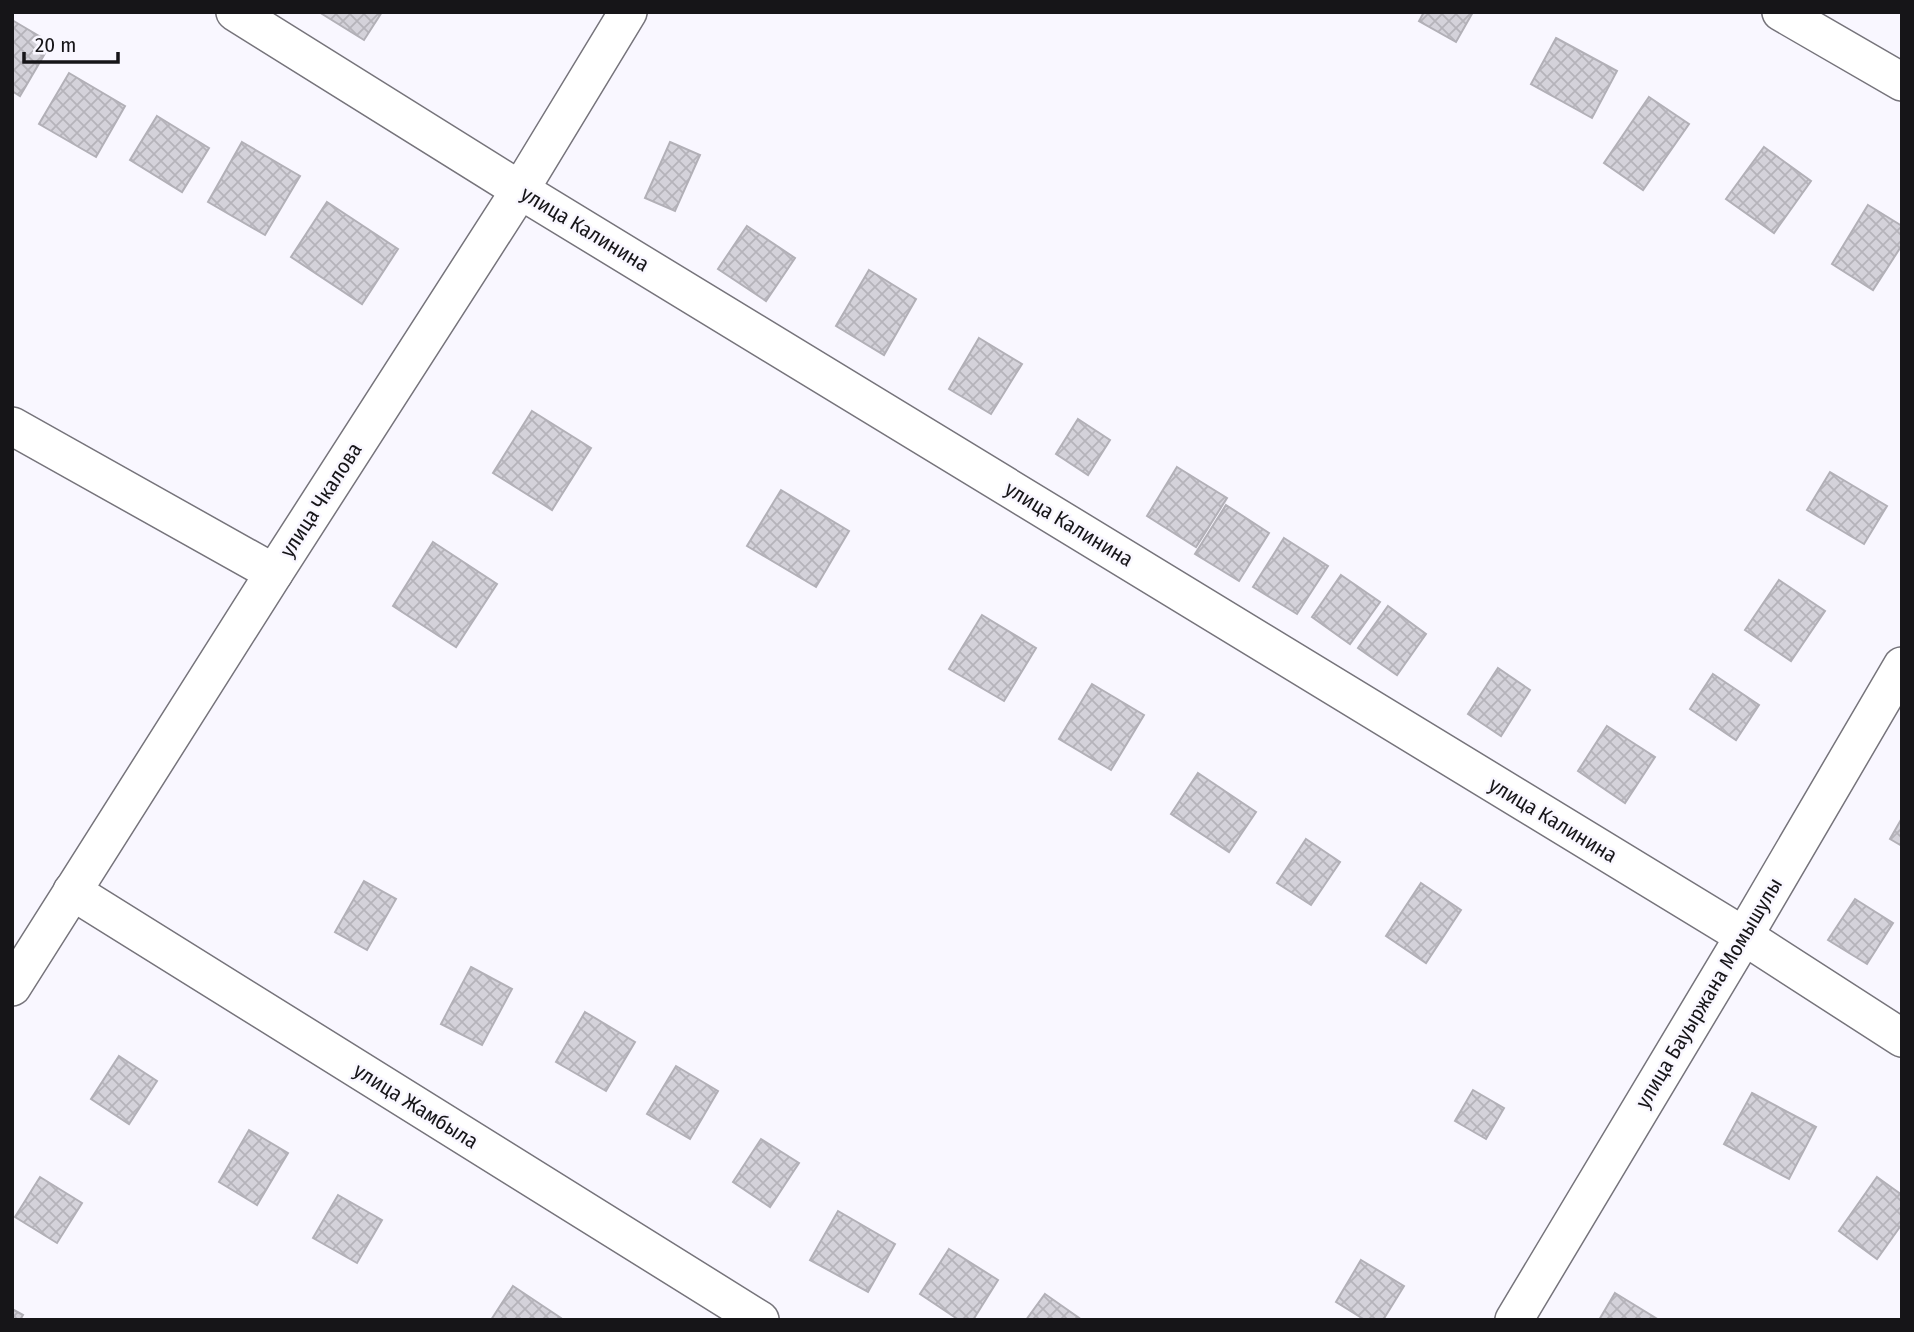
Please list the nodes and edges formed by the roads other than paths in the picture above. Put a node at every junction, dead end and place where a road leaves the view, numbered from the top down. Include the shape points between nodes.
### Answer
1 (235, 12) edge
2 (628, 12) edge
3 (1781, 12) edge
4 (1902, 82) edge
5 (520, 190) junction
6 (12, 426) edge
7 (274, 573) junction
8 (1902, 666) edge
9 (72, 891) junction
10 (1744, 936) junction
11 (12, 987) edge
12 (1902, 1038) edge
13 (760, 1320) edge
14 (1514, 1320) edge

1 - 5 street, улица Калинина
2 - 5 street, улица Чкалова
3 - 4 street
5 - 7 street, улица Чкалова
5 - 10 street, улица Калинина
6 - 7 street
7 - 9 street, улица Чкалова
8 - 10 street, улица Бауыржана Момышулы
9 - 11 street, улица Чкалова
9 - 13 street, улица Жамбыла
10 - 12 street, улица Калинина
10 - 14 street, улица Бауыржана Момышулы

